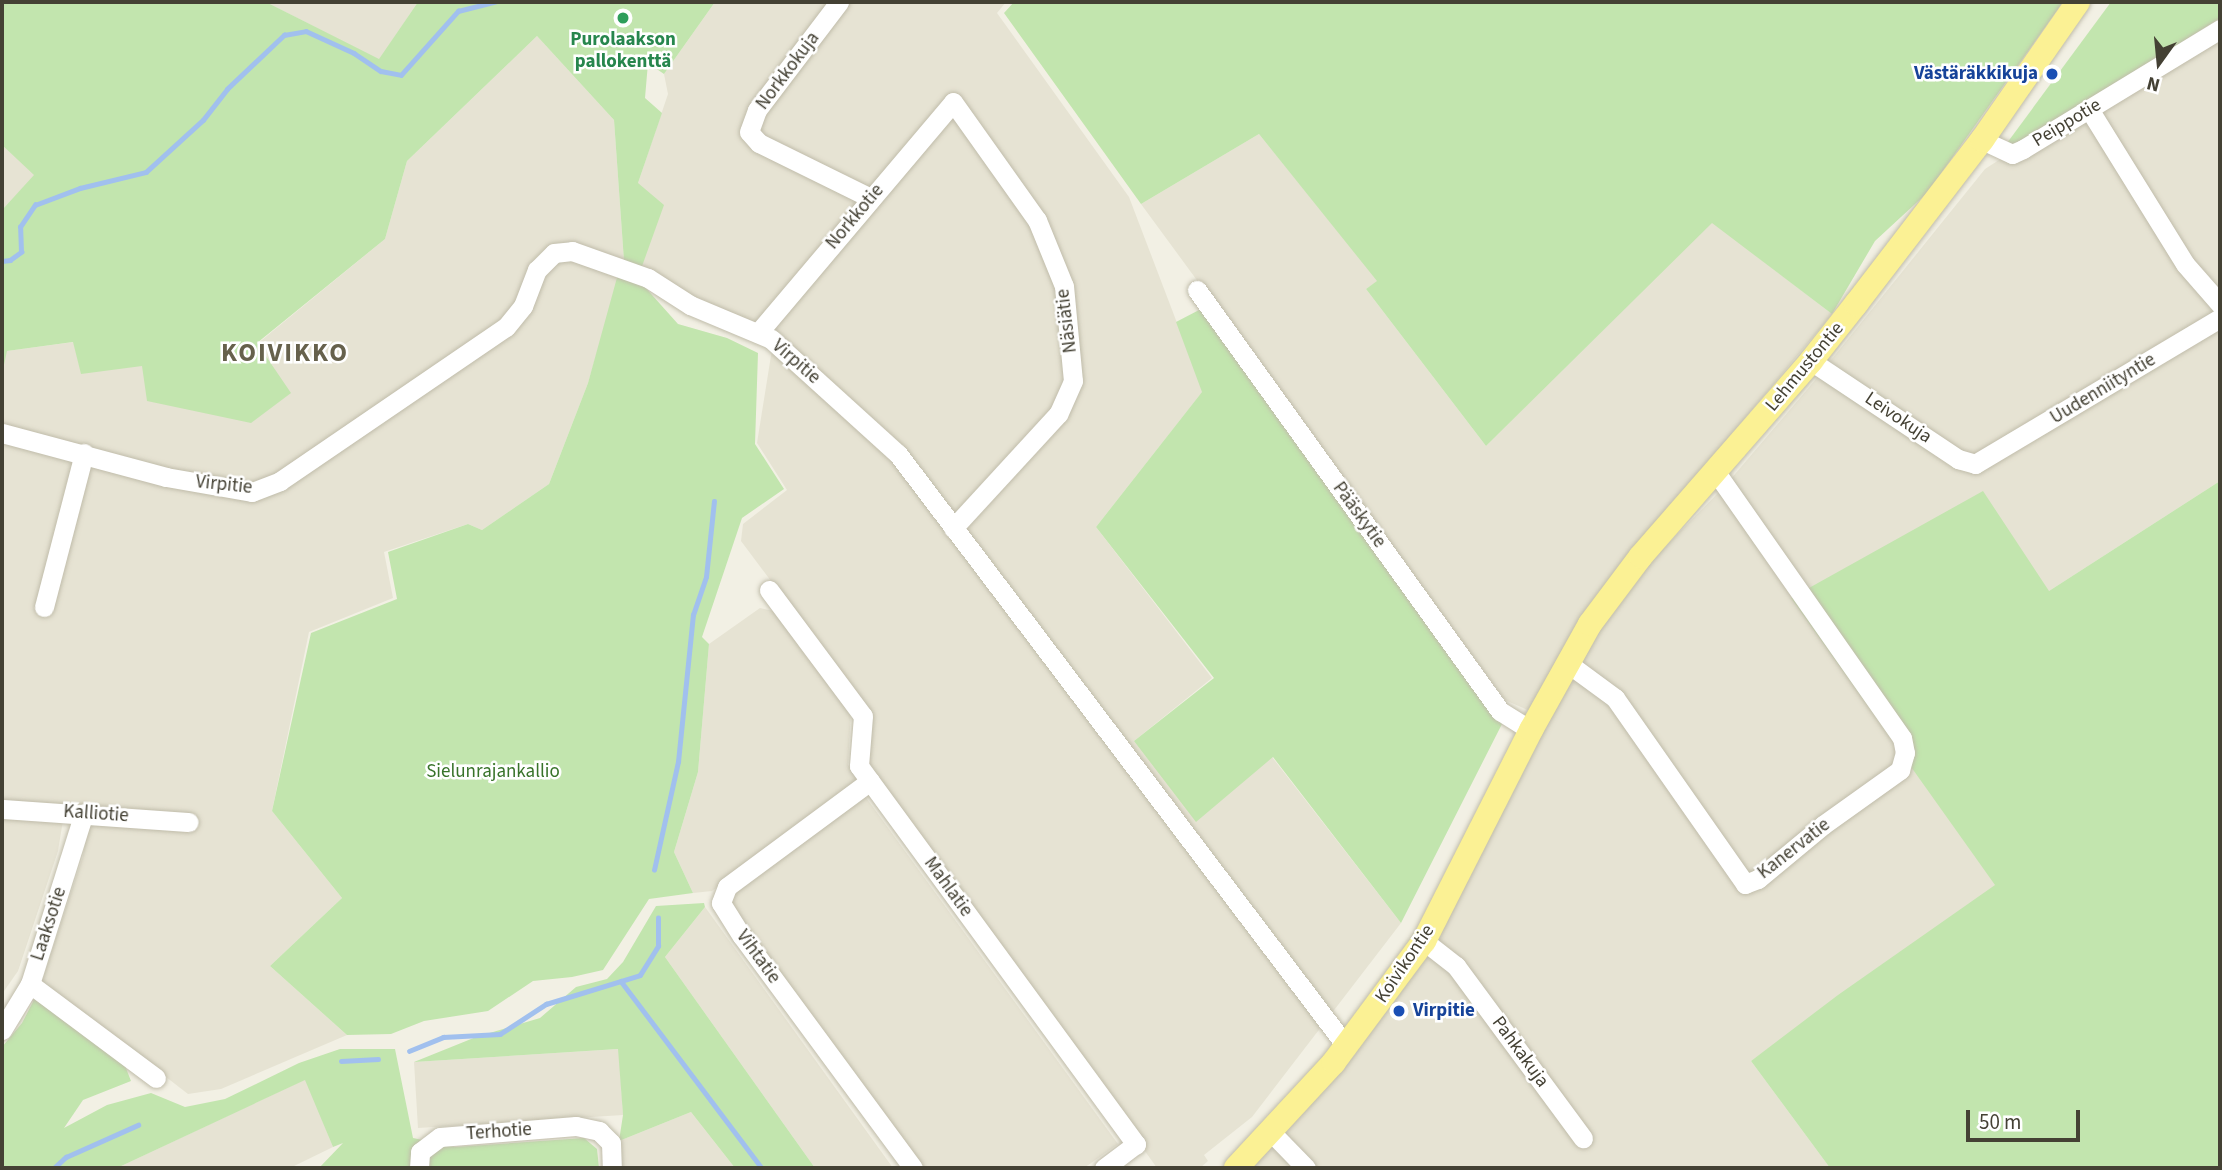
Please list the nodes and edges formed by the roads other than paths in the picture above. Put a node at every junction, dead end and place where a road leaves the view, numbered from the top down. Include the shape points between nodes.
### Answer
1 (839, 2) edge
2 (2078, 2) edge
3 (2220, 29) edge
4 (953, 102) joint
5 (2089, 109) junction
6 (1982, 140) junction
7 (871, 198) junction
8 (1197, 290) dead end
9 (2220, 304) edge
10 (2220, 318) edge
11 (758, 333) junction
12 (1811, 361) junction
13 (2, 433) edge
14 (84, 453) junction
15 (1986, 460) joint
16 (1716, 472) junction
17 (953, 528) junction
18 (769, 590) dead end
19 (44, 607) dead end
20 (1566, 662) junction
21 (1531, 730) junction
22 (870, 781) junction
23 (2, 809) edge
24 (84, 813) junction
25 (189, 822) dead end
26 (1424, 941) junction
27 (30, 984) junction
28 (2, 1030) edge
29 (1346, 1046) junction
30 (156, 1078) dead end
31 (1270, 1132) junction
32 (1583, 1138) dead end
33 (419, 1168) edge
34 (612, 1168) edge
35 (913, 1168) edge
36 (1104, 1168) edge
37 (1236, 1168) edge
38 (1306, 1168) edge

1 - 7 street, Norkkokuja via 757,110 749,132 759,142
2 - 6 main road, Lehmustontie
3 - 5 street, Peippotie
4 - 7 street, Norkkotie
4 - 17 street, Näsiätie via 1037,220 1064,286 1073,381 1058,414
5 - 6 street, Peippotie via 2012,153
5 - 9 street via 2185,264
6 - 12 main road, Lehmustontie
7 - 11 street, Norkkotie
8 - 21 street, Pääskytie via 1500,711
10 - 15 street, Uudenniityntie
11 - 14 street, Virpitie via 690,305 648,278 572,251 554,253 537,270 523,306 506,327 279,481 252,492 166,477
11 - 17 street, Virpitie via 771,339 898,454
12 - 15 street, Leivokuja via 1958,459 1975,464
12 - 16 main road, Lehmustontie
13 - 14 street, Virpitie
14 - 19 street
16 - 20 main road, Lehmustontie via 1641,556
16 - 20 street, Kanervatie via 1902,738 1905,752 1900,770 1758,879 1745,884 1615,698
17 - 29 street, Virpitie
18 - 22 street, Mahlatie via 863,716 859,766
20 - 21 main road, Lehmustontie
21 - 26 main road, Koivikontie
22 - 35 street, Vihtatie via 727,887 721,903
22 - 36 street, Mahlatie via 1140,1149
23 - 24 street, Kalliotie
24 - 25 street, Kalliotie
24 - 27 street, Laaksotie
26 - 29 main road, Koivikontie
26 - 32 street, Pahkakuja via 1456,966
27 - 28 street, Laaksotie
27 - 30 street
29 - 31 main road, Koivikontie
31 - 37 main road, Koivikontie
31 - 38 street
33 - 34 street, Terhotie via 420,1152 440,1137 576,1126 599,1130 611,1143

